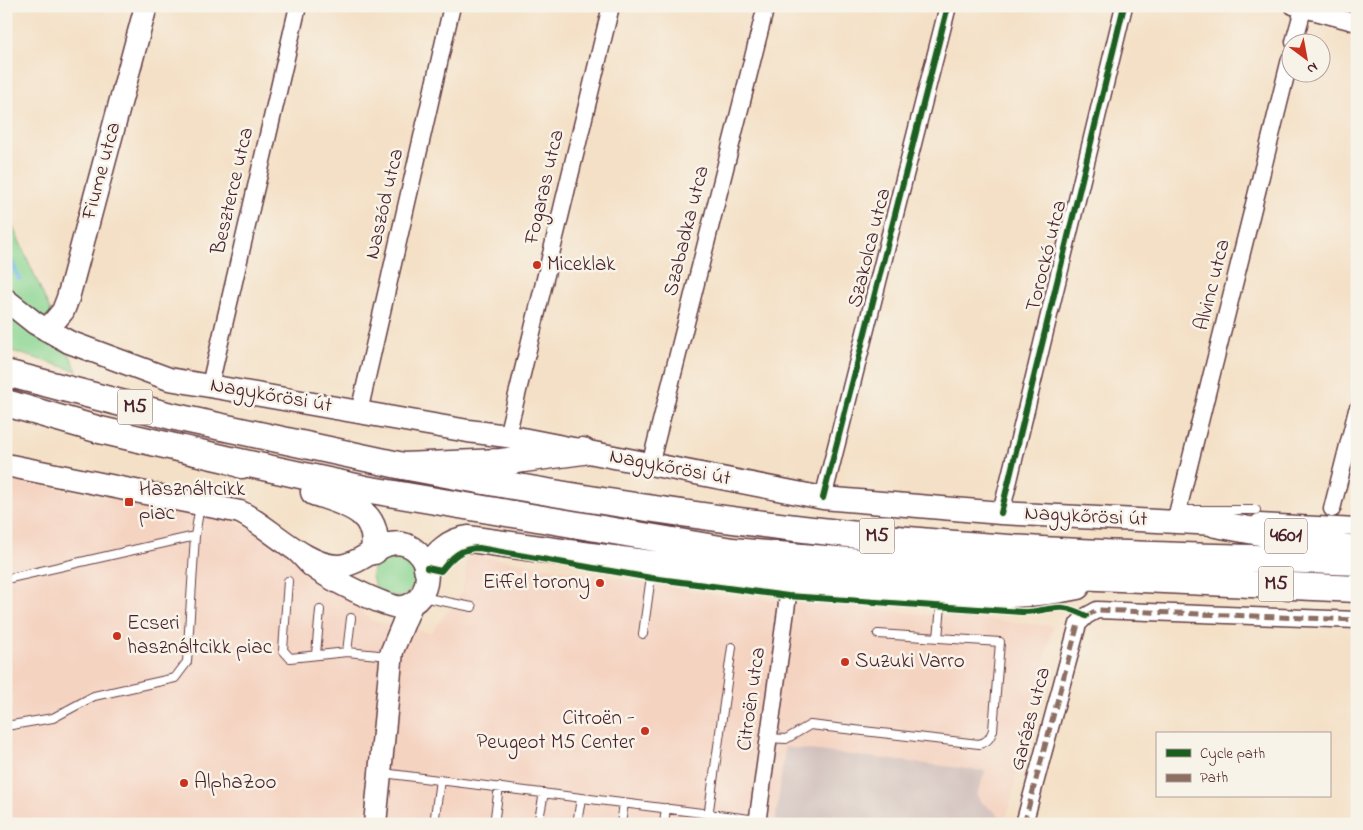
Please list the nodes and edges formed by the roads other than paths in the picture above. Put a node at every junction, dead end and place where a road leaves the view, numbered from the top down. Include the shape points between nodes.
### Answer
1 (146, 6) edge
2 (298, 6) edge
3 (452, 6) edge
4 (611, 6) edge
5 (766, 6) edge
6 (948, 6) edge
7 (1124, 6) edge
8 (1300, 7) edge
9 (1357, 23) edge
10 (1296, 32) edge
11 (1284, 82) edge
12 (6, 300) edge
13 (47, 330) junction
14 (6, 373) edge
15 (210, 385) junction
16 (6, 403) edge
17 (1357, 410) edge
18 (359, 412) junction
19 (507, 436) junction
20 (583, 451) junction
21 (226, 459) junction
22 (6, 465) edge
23 (650, 465) junction
24 (403, 466) junction
25 (823, 498) junction
26 (200, 504) junction
27 (1332, 509) dead end
28 (1256, 510) dead end
29 (1001, 513) junction
30 (1178, 516) junction
31 (1216, 524) junction
32 (1357, 527) edge
33 (195, 536) junction
34 (296, 549) junction
35 (1357, 550) edge
36 (373, 552) junction
37 (1357, 562) edge
38 (652, 565) junction
39 (427, 568) junction
40 (1117, 577) junction
41 (6, 578) edge
42 (288, 580) dead end
43 (788, 580) junction
44 (1357, 589) edge
45 (942, 592) junction
46 (416, 600) junction
47 (376, 601) junction
48 (472, 607) dead end
49 (320, 610) dead end
50 (351, 618) dead end
51 (1357, 620) edge
52 (643, 634) dead end
53 (878, 634) dead end
54 (938, 638) junction
55 (732, 647) dead end
56 (347, 652) junction
57 (316, 654) junction
58 (392, 654) junction
59 (6, 726) edge
60 (768, 738) junction
61 (381, 772) junction
62 (440, 780) junction
63 (499, 787) junction
64 (544, 793) junction
65 (581, 798) junction
66 (624, 803) junction
67 (666, 808) junction
68 (708, 814) junction
69 (758, 822) edge
70 (1028, 823) edge
71 (375, 824) edge
72 (434, 824) edge
73 (494, 824) edge
74 (538, 824) edge
75 (577, 824) edge
76 (621, 824) edge
77 (664, 824) edge
78 (707, 824) edge

1 - 13 main road, Fiume utca via 68,298 63,311
2 - 15 street, Beszterce utca
3 - 18 street, Naszód utca
4 - 19 street, Fogaras utca
5 - 23 street, Szabadka utca
6 - 25 street, Szakolca utca
7 - 29 street, Torockó utca
8 - 9 street
8 - 10 street
11 - 30 street, Alvinc utca
12 - 13 main road, Nagykőrösi út
13 - 15 main road, Nagykőrösi út via 69,342 150,373
14 - 24 main road, M5 via 171,416
15 - 18 main road, Nagykőrösi út
16 - 21 main road, M5 via 100,430
17 - 27 street
18 - 19 main road, Nagykőrösi út
19 - 20 main road, Nagykőrösi út
20 - 23 main road, Nagykőrösi út
20 - 24 main road via 501,462
21 - 36 main road via 355,507 368,518 372,527 375,536
21 - 40 main road, M5 via 365,489 732,551 967,571
22 - 26 main road
23 - 25 main road, Nagykőrösi út
24 - 37 main road, Nagykőrösi út / M5 via 529,490 786,528 943,543
25 - 29 main road, Nagykőrösi út
26 - 33 lane
26 - 34 main road via 223,507 250,517
28 - 30 lane
29 - 30 main road, Nagykőrösi út
30 - 31 main road, Nagykőrösi út
31 - 32 street, Nagykőrösi út via 1265,521
31 - 35 main road, 4601
33 - 41 lane
33 - 59 lane via 187,662 175,678 94,696 53,718
34 - 36 main road via 333,566 346,565
34 - 47 main road via 325,575
36 - 39 main road via 389,544 408,546 417,551
36 - 47 main road via 365,565 363,578 368,592
38 - 39 main road via 469,539 444,548
38 - 43 main road
38 - 52 lane
39 - 46 main road via 427,580
40 - 44 main road, M5
40 - 45 main road via 1050,592 1018,595
42 - 57 lane via 283,650 290,658
43 - 45 main road
43 - 60 street, Citroën utca
45 - 54 lane
46 - 47 main road via 395,608
46 - 48 lane
46 - 58 main road
47 - 58 main road
49 - 57 lane
50 - 56 lane
51 - 70 street, Garázs utca via 1096,610 1082,620
53 - 54 lane
54 - 60 lane via 1000,642 992,730 985,743 810,725 786,739
55 - 68 lane
56 - 57 lane
56 - 58 lane
58 - 61 main road
60 - 69 street, Citroën utca
61 - 62 lane
61 - 71 main road
62 - 63 lane
62 - 72 lane
63 - 64 lane
63 - 73 lane
64 - 65 lane
64 - 74 lane
65 - 66 lane
65 - 75 lane
66 - 67 lane
66 - 76 lane
67 - 68 lane
67 - 77 lane
68 - 69 lane
68 - 78 lane

